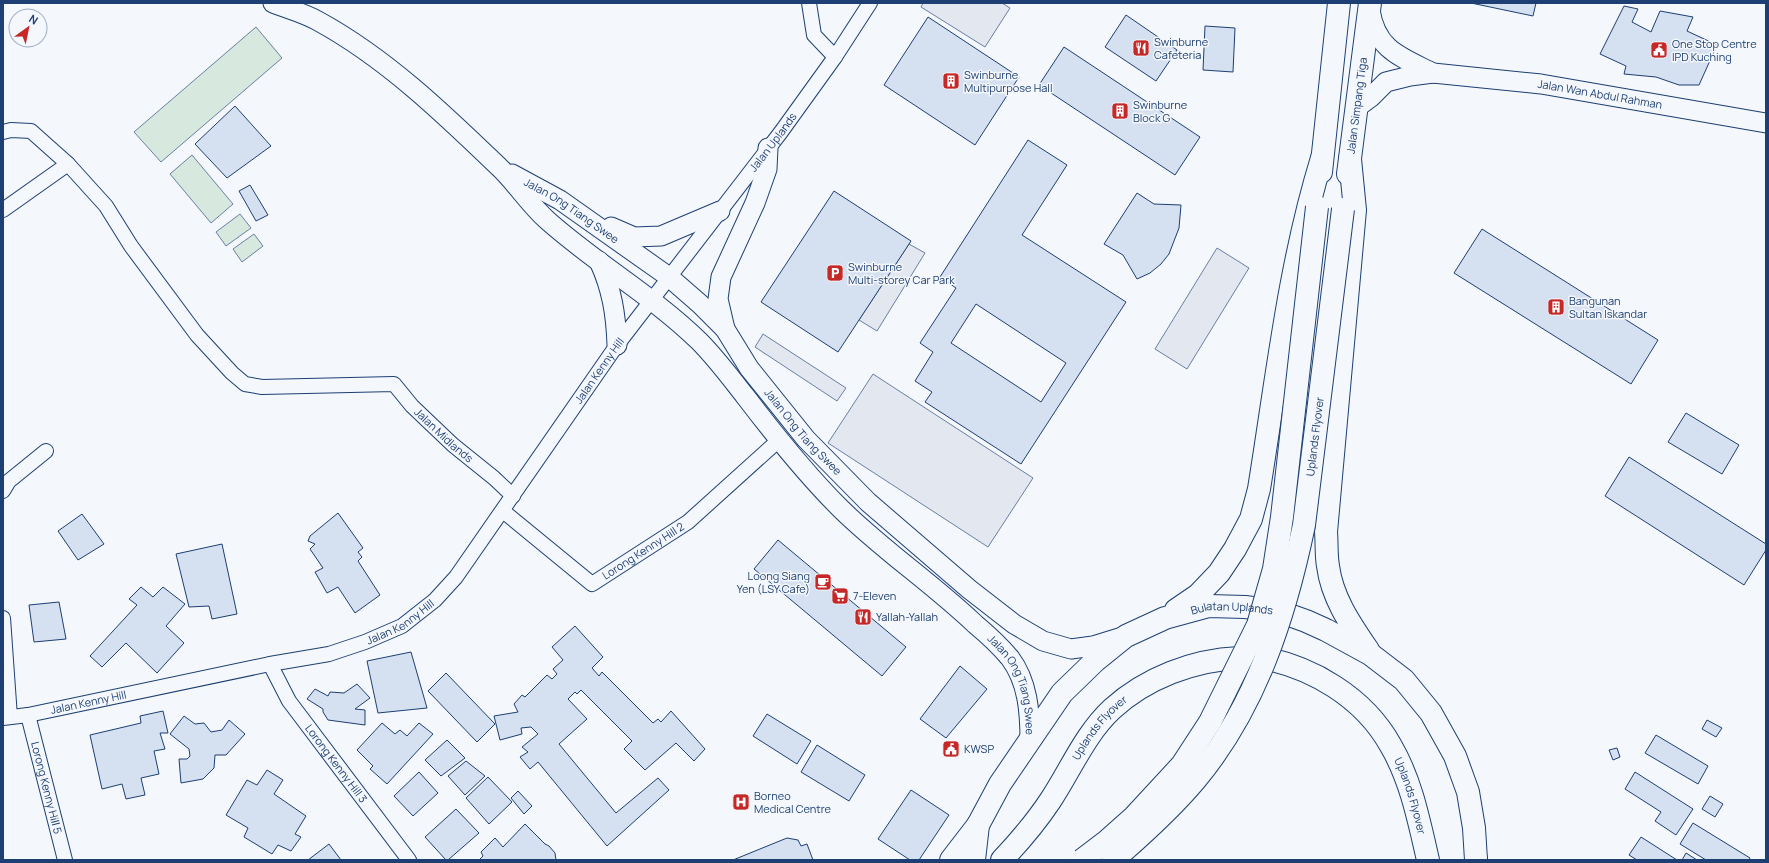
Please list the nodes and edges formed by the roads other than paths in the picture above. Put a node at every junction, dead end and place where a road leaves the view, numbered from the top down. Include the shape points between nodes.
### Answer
1 (273, 3) edge
2 (808, 3) edge
3 (870, 3) edge
4 (1339, 3) edge
5 (1370, 6) edge
6 (835, 57) junction
7 (1433, 73) junction
8 (1356, 108) junction
9 (1766, 123) edge
10 (3, 132) edge
11 (768, 148) junction
12 (1322, 158) junction
13 (1350, 159) junction
14 (68, 164) junction
15 (502, 169) junction
16 (560, 200) junction
17 (1343, 209) joint
18 (3, 210) edge
19 (720, 211) junction
20 (599, 260) junction
21 (669, 277) junction
22 (651, 301) junction
23 (725, 329) junction
24 (617, 345) junction
25 (780, 439) junction
26 (46, 451) dead end
27 (3, 490) edge
28 (513, 496) junction
29 (503, 511) junction
30 (3, 618) edge
31 (1165, 618) junction
32 (1126, 636) junction
33 (1370, 654) junction
34 (270, 664) junction
35 (28, 715) junction
36 (7, 717) edge
37 (1030, 741) junction
38 (978, 825) junction
39 (65, 860) edge
40 (409, 860) edge
41 (951, 860) edge
42 (974, 860) edge
43 (1002, 860) edge
44 (1082, 860) edge
45 (1113, 860) edge
46 (1428, 860) edge
47 (1476, 860) edge

1 - 15 main road, Jalan Ong Tiang Swee via 317,20 386,66
2 - 6 street via 814,36
3 - 6 street, Jalan Uplands
4 - 12 main road
5 - 7 main road via 1372,26 1381,40 1398,56
5 - 8 main road, Jalan Simpang Tiga
6 - 11 street, Jalan Uplands
7 - 8 main road via 1386,82
7 - 9 main road, Jalan Wan Abdul Rahman via 1540,84
8 - 13 main road, Jalan Simpang Tiga
10 - 14 street, Jalan Midlands via 31,131
11 - 19 street, Jalan Uplands
11 - 23 main road via 767,169 721,278 718,299
12 - 31 main road via 1308,202 1296,258 1259,489 1251,519 1219,573 1198,595
12 - 44 main road, bridge via 1282,517 1274,569 1258,625 1210,722 1182,764 1134,817
13 - 17 main road, Jalan Simpang Tiga
13 - 33 main road via 1355,210 1326,532 1328,567 1336,594 1349,622
14 - 18 street
14 - 28 street, Jalan Midlands via 106,206 131,246 197,335 244,384 262,388 394,384 412,406 453,445
15 - 16 main road, Jalan Ong Tiang Swee
15 - 20 main road, Jalan Ong Tiang Swee via 545,219
16 - 19 main road via 634,237 661,236
16 - 21 main road, Jalan Ong Tiang Swee
17 - 45 main road, Uplands Flyover, bridge via 1304,525 1294,572 1276,634 1252,693 1224,741 1196,780 1147,831
19 - 21 street, Jalan Uplands
20 - 22 main road, Jalan Ong Tiang Swee
20 - 24 main road via 613,299
21 - 22 street, Jalan Kenny Hill
21 - 23 main road, Jalan Ong Tiang Swee
22 - 24 street, Jalan Kenny Hill
22 - 25 main road, Jalan Ong Tiang Swee via 698,339
23 - 32 main road, Jalan Ong Tiang Swee via 749,368 806,439 868,502 1014,624 1043,640 1070,649 1093,646
24 - 28 street, Jalan Kenny Hill
25 - 29 street, Lorong Kenny Hill 2 via 688,522 592,584
25 - 37 main road, Jalan Ong Tiang Swee via 840,508 950,600 1010,659 1022,678 1030,719
26 - 27 street via 9,481
28 - 29 street, Jalan Kenny Hill
29 - 34 street, Jalan Kenny Hill via 456,577 435,600 402,626 329,654
30 - 36 street
31 - 32 main road, Bulatan Uplands
31 - 33 main road, Bulatan Uplands via 1209,606 1278,611 1326,630
32 - 37 main road, Bulatan Uplands via 1062,693
33 - 47 main road, Bulatan Uplands via 1408,686 1430,713 1455,756 1468,792
34 - 35 street, Jalan Kenny Hill
34 - 40 street, Lorong Kenny Hill 3 via 289,701
35 - 36 street, Jalan Kenny Hill
35 - 39 street, Lorong Kenny Hill 5
37 - 38 main road, Bulatan Uplands via 1000,784
38 - 41 main road
38 - 42 main road, Bulatan Uplands
43 - 46 main road, Uplands Flyover via 1049,802 1088,737 1111,710 1138,689 1190,665 1217,659 1257,657 1313,674 1334,685 1374,721 1391,745 1403,772

